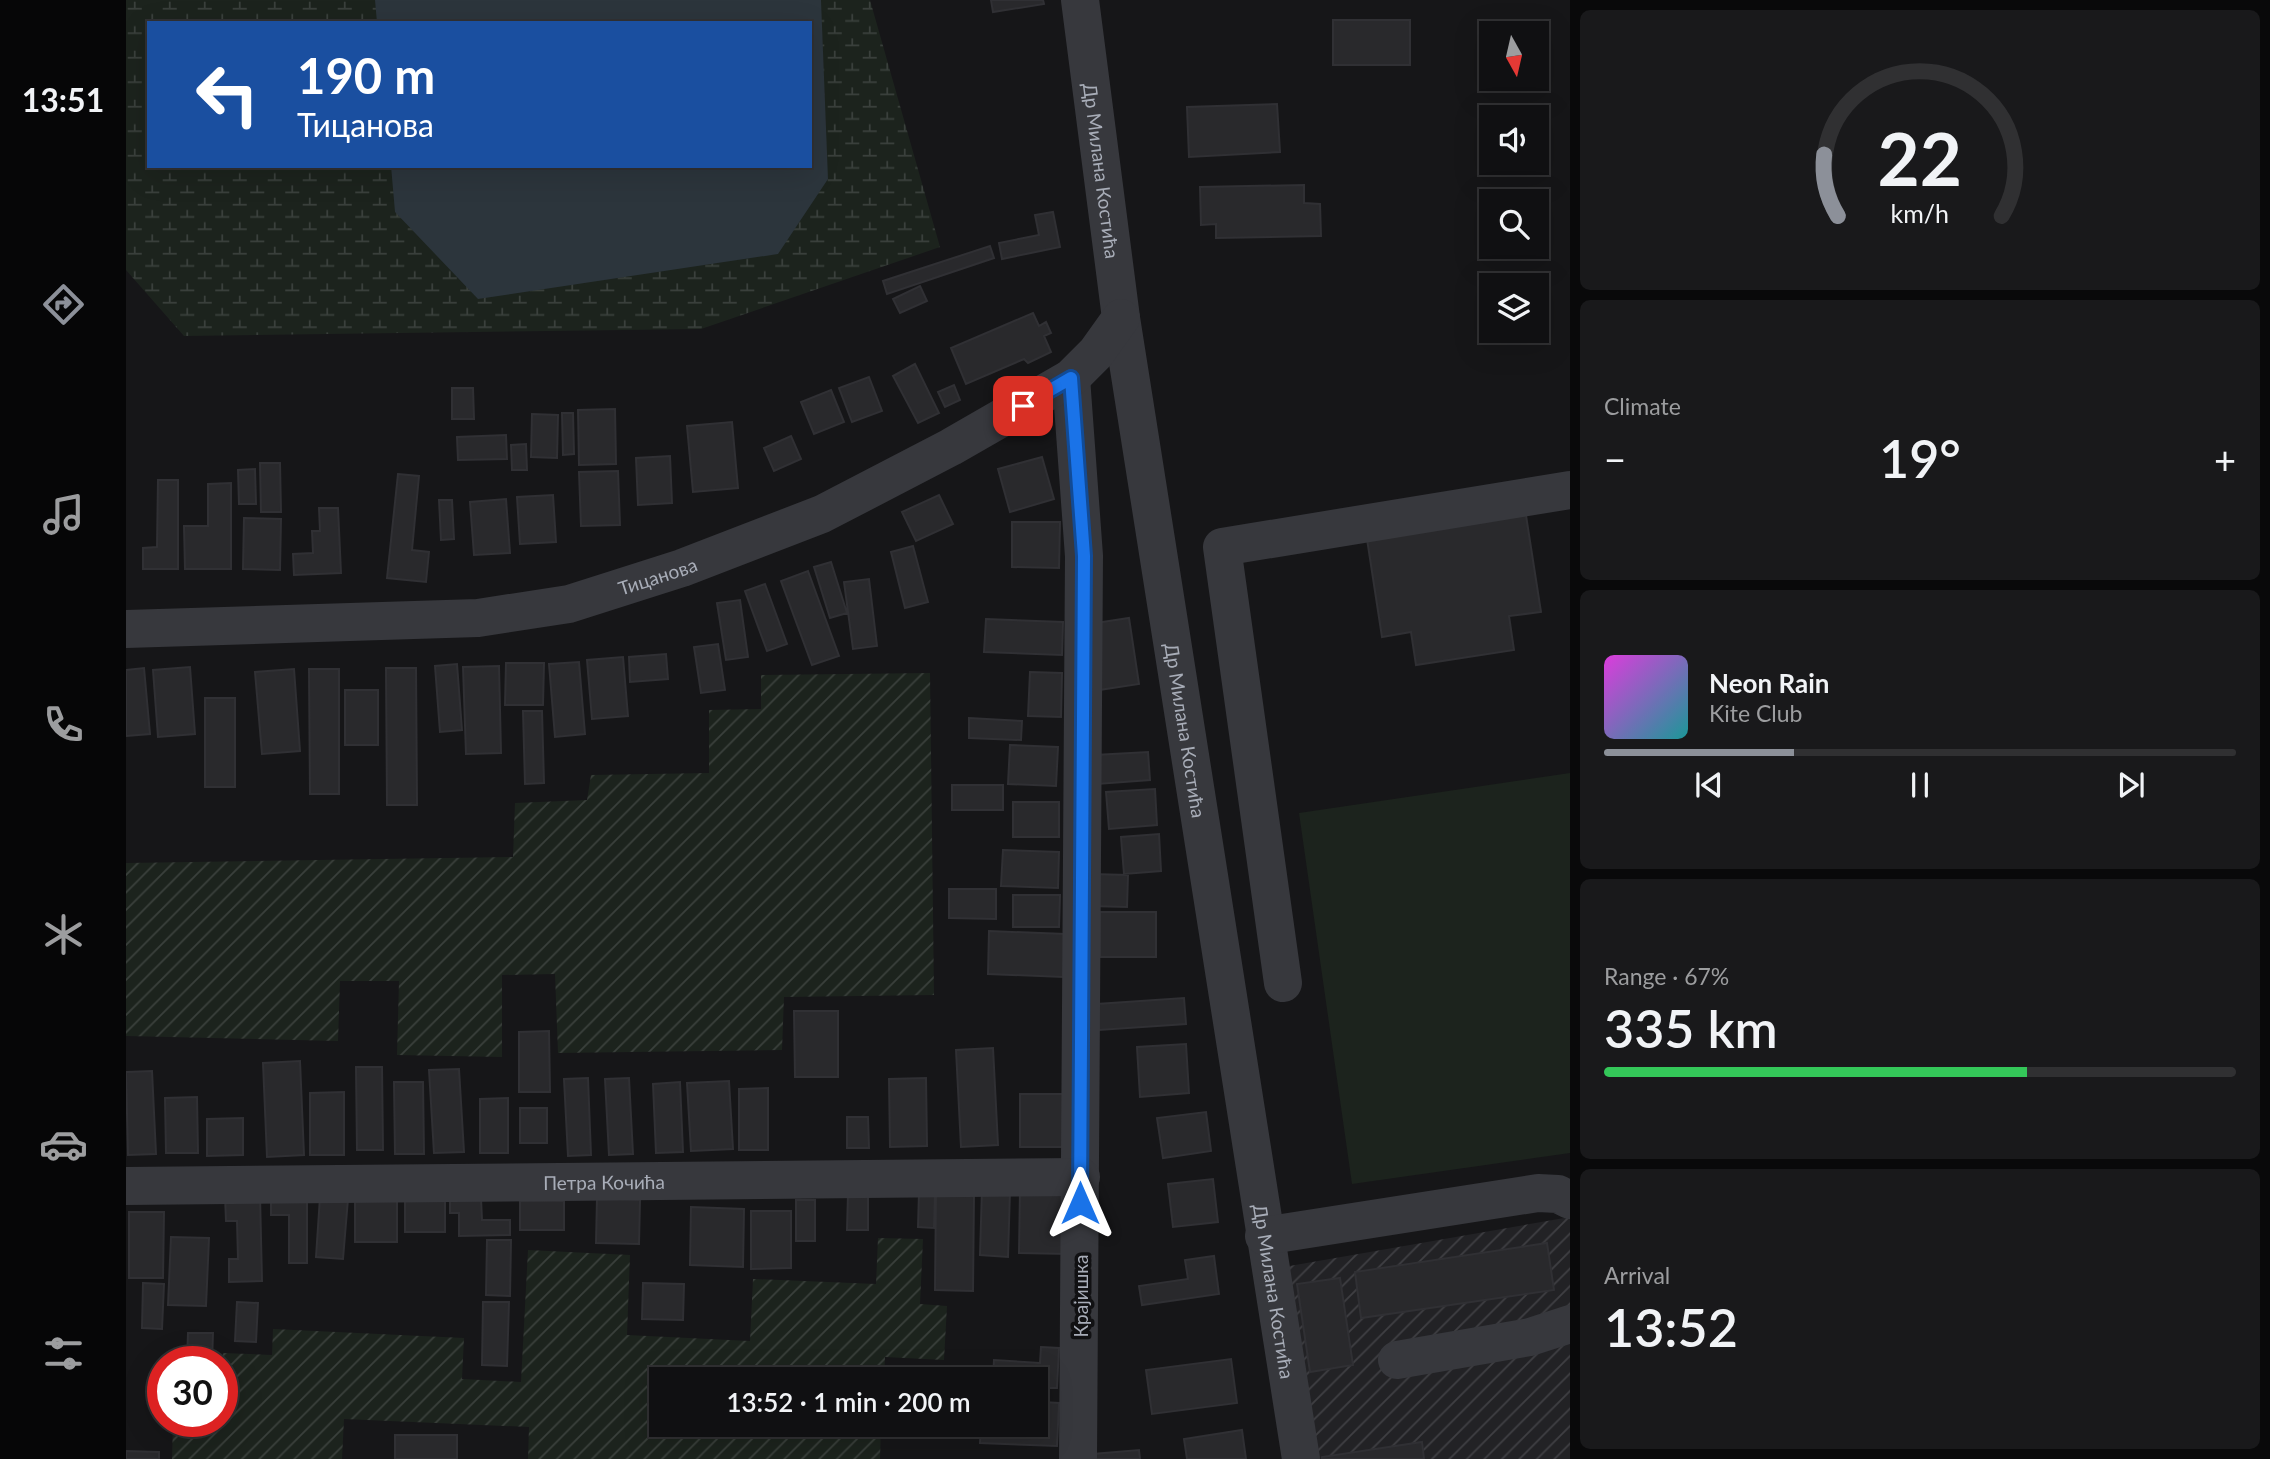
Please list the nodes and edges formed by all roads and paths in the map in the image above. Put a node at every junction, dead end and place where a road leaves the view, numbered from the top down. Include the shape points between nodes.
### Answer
1 (1080, 0) edge
2 (1121, 318) junction
3 (1071, 378) junction
4 (1570, 490) edge
5 (126, 629) edge
6 (1283, 983) dead end
7 (1081, 1177) junction
8 (126, 1186) edge
9 (1570, 1200) edge
10 (1265, 1236) junction
11 (1570, 1324) edge
12 (1397, 1360) dead end
13 (1079, 1459) edge
14 (1301, 1459) edge

1 - 2 street, Др Милана Костића
2 - 3 street, Тицанова
2 - 10 street, Др Милана Костића
3 - 5 street, Тицанова via 822,514 682,568 569,604 478,618
3 - 7 street, Крајишка via 1084,556
4 - 6 street via 1222,547
7 - 8 street, Петра Кочића
7 - 13 street, Крајишка
9 - 10 street via 1538,1193
10 - 14 street, Др Милана Костића
11 - 12 street via 1530,1337

